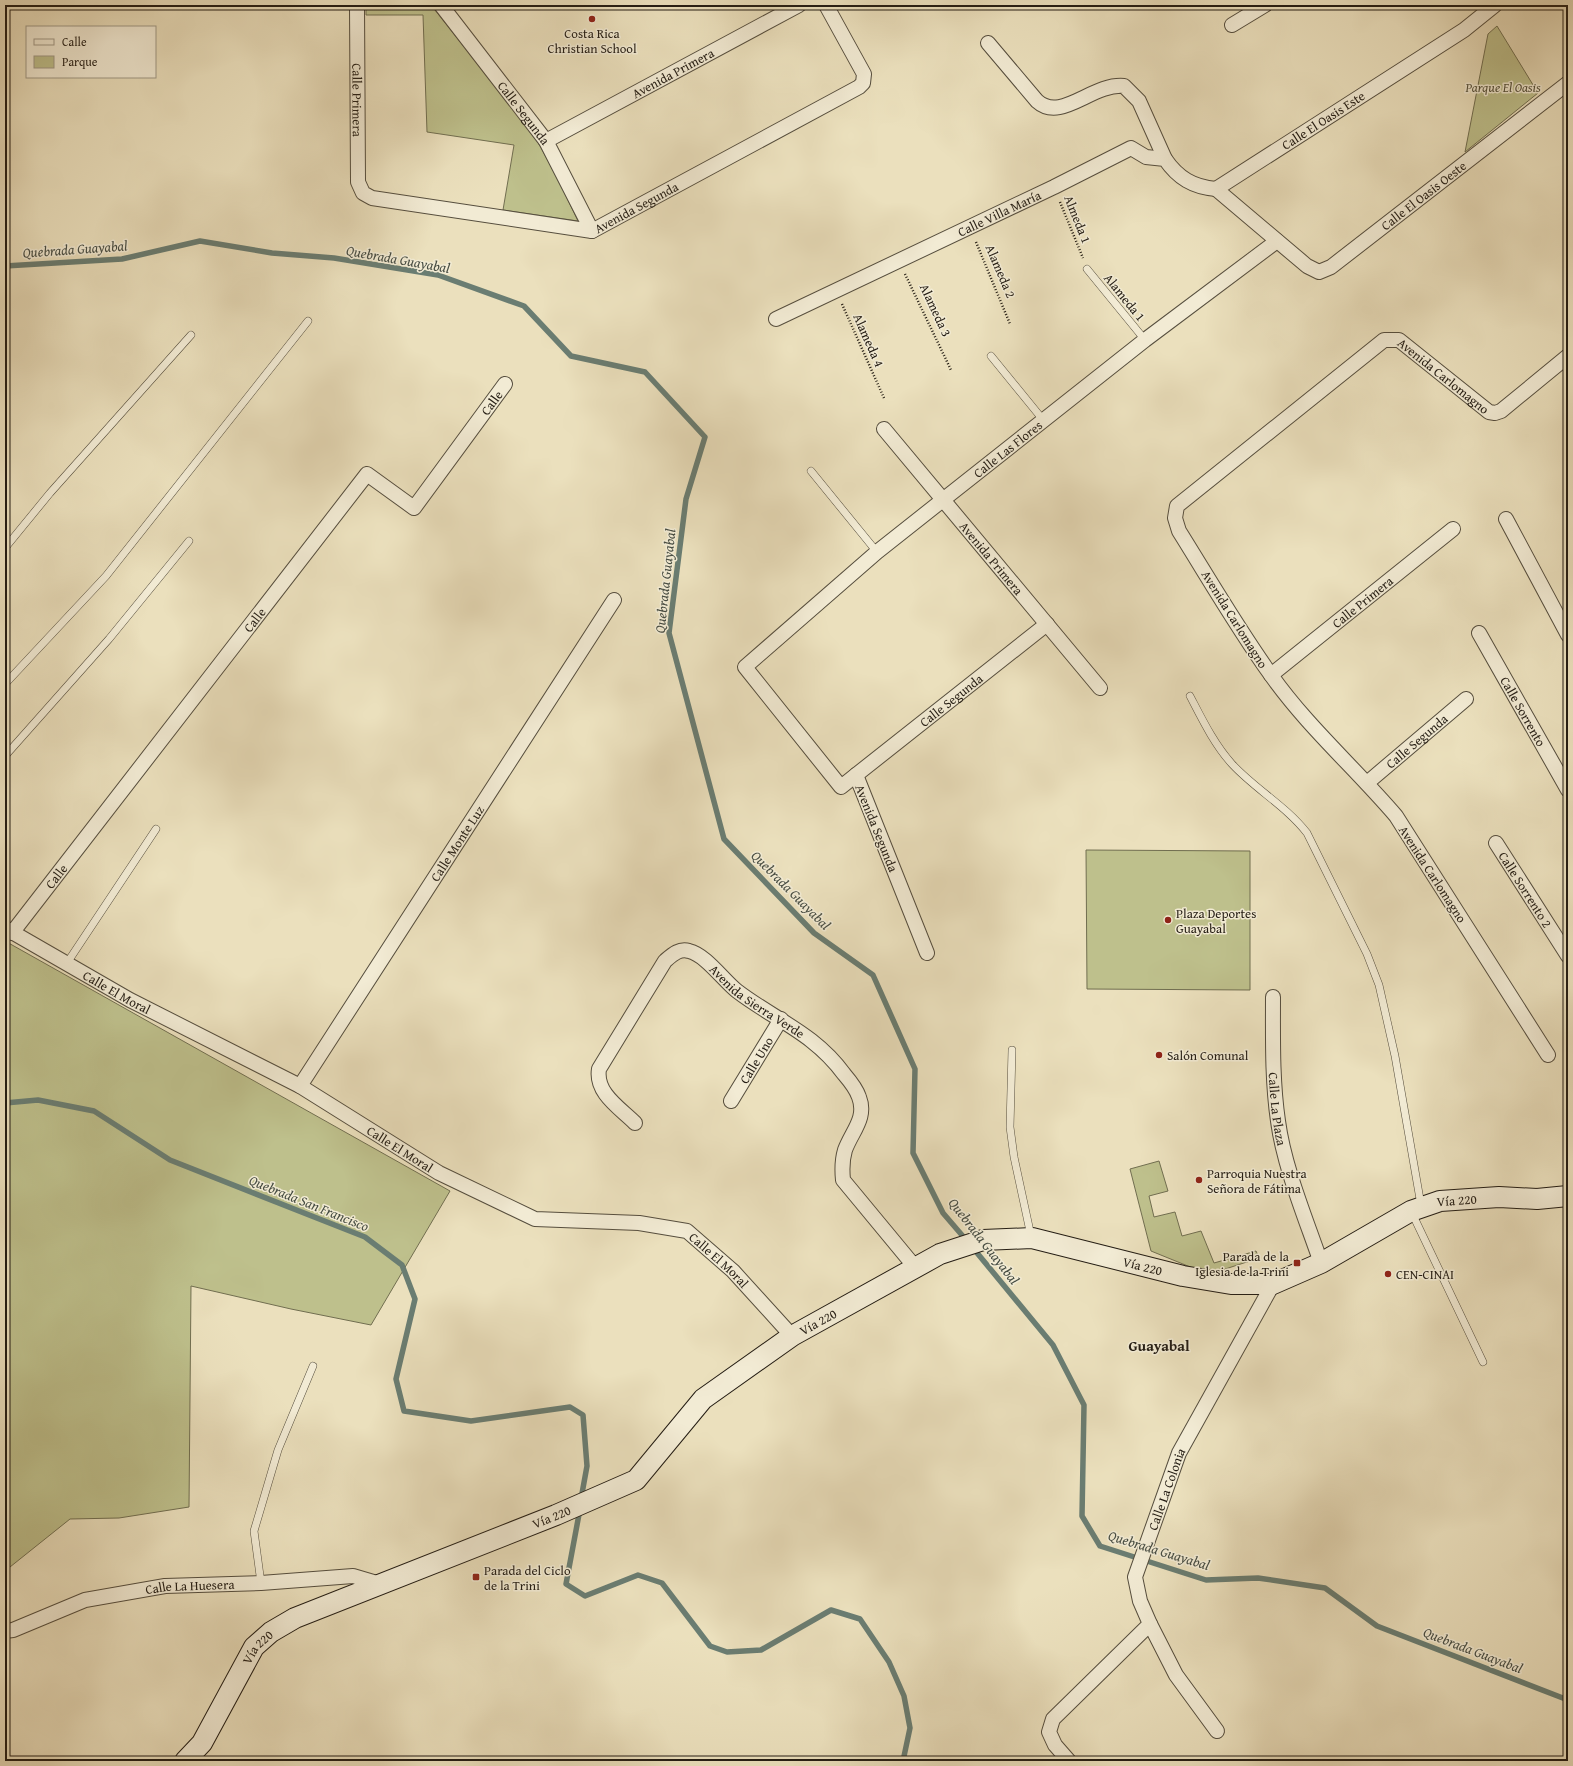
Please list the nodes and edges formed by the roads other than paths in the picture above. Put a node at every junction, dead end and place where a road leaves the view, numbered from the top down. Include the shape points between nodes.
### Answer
1 (357, 5) edge
2 (441, 5) edge
3 (799, 5) edge
4 (826, 5) edge
5 (1265, 5) edge
6 (1495, 5) edge
7 (1232, 25) dead end
8 (988, 43) dead end
9 (1568, 83) edge
10 (546, 141) junction
11 (1165, 159) junction
12 (1216, 189) junction
13 (363, 193) joint
14 (592, 231) junction
15 (1277, 241) junction
16 (1087, 269) dead end
17 (776, 319) dead end
18 (308, 321) dead end
19 (190, 335) dead end
20 (1145, 340) junction
21 (991, 356) dead end
22 (1568, 356) edge
23 (506, 384) dead end
24 (1044, 421) junction
25 (884, 429) dead end
26 (811, 471) dead end
27 (943, 500) junction
28 (1506, 519) dead end
29 (1453, 530) dead end
30 (190, 541) dead end
31 (5, 548) edge
32 (877, 552) junction
33 (614, 600) dead end
34 (1047, 624) junction
35 (1479, 632) dead end
36 (1568, 635) edge
37 (745, 667) joint
38 (1271, 675) junction
39 (5, 684) edge
40 (1100, 688) dead end
41 (1190, 696) dead end
42 (1466, 699) dead end
43 (5, 756) edge
44 (856, 775) junction
45 (1368, 783) junction
46 (1568, 790) edge
47 (156, 829) dead end
48 (1496, 843) dead end
49 (9, 930) edge
50 (927, 954) dead end
51 (1568, 956) edge
52 (67, 963) junction
53 (1273, 997) dead end
54 (781, 1019) junction
55 (1012, 1050) dead end
56 (1548, 1055) dead end
57 (300, 1086) junction
58 (731, 1101) dead end
59 (635, 1123) dead end
60 (1567, 1199) edge
61 (1416, 1209) junction
62 (1032, 1238) junction
63 (1321, 1263) junction
64 (915, 1267) junction
65 (1273, 1284) junction
66 (792, 1336) junction
67 (1483, 1362) dead end
68 (313, 1366) dead end
69 (261, 1583) junction
70 (380, 1584) junction
71 (1150, 1624) junction
72 (5, 1631) edge
73 (1217, 1731) dead end
74 (185, 1761) edge
75 (1069, 1761) edge

1 - 13 street, Calle Primera via 358,182
2 - 10 street, Calle Segunda
3 - 10 street, Avenida Primera
4 - 14 street, Avenida Segunda via 864,74 863,83 859,87
5 - 7 street
6 - 12 street, Calle El Oasis Este via 1464,30
8 - 11 street via 1037,102 1048,108 1060,108 1109,86 1124,86 1139,101
9 - 15 street, Calle El Oasis Oeste via 1331,267 1319,272 1307,266
10 - 14 street, Calle Segunda
11 - 12 street via 1174,172 1201,188
11 - 17 street, Calle Villa María via 1146,157 1131,148
12 - 15 street
13 - 14 street, Avenida Segunda via 372,198
15 - 20 street, Calle Las Flores
16 - 20 lane, Alameda 1
18 - 39 lane via 106,576
19 - 31 lane via 50,493
20 - 24 street, Calle Las Flores
21 - 24 lane
22 - 38 street, Avenida Carlomagno via 1502,411 1495,413 1489,412 1399,340 1384,340 1177,506 1175,518 1179,531
23 - 49 street, Calle via 414,508 367,474
24 - 27 street, Calle Las Flores
25 - 27 street, Avenida Primera
26 - 32 lane
27 - 32 street, Calle Las Flores
27 - 34 street, Avenida Primera
28 - 36 street
29 - 38 street, Calle Primera
30 - 43 lane via 109,639
32 - 37 street, Calle Las Flores
33 - 57 street, Calle Monte Luz
34 - 40 street, Avenida Primera
34 - 44 street, Calle Segunda
35 - 46 street, Calle Sorrento
37 - 44 street, Avenida Segunda via 840,787
38 - 45 street, Avenida Carlomagno via 1307,721
41 - 61 lane via 1232,764 1298,820 1307,833 1367,954 1379,985 1392,1042
42 - 45 street, Calle Segunda
44 - 50 street, Avenida Segunda
45 - 56 street, Avenida Carlomagno via 1396,816
47 - 52 lane
48 - 51 street, Calle Sorrento 2
49 - 52 street, Calle El Moral
52 - 57 street, Calle El Moral via 130,1000
53 - 63 street, Calle La Plaza via 1273,1071 1278,1122 1293,1182
54 - 58 street, Calle Uno
54 - 59 street, Avenida Sierra Verde via 737,991 698,954 687,950 674,952 665,961 599,1069 601,1090
54 - 64 street, Avenida Sierra Verde via 817,1043 838,1065 859,1097 862,1110 860,1122 846,1150 842,1168 843,1180
55 - 62 lane via 1010,1127
57 - 66 street, Calle El Moral via 439,1173 535,1219 639,1223 687,1231 733,1271
60 - 61 main road, Vía 220 via 1499,1197 1448,1200
61 - 63 main road, Vía 220
61 - 67 lane
62 - 64 main road, Vía 220 via 983,1240 940,1254
62 - 65 main road, Vía 220 via 1183,1276 1231,1284
63 - 65 main road, Vía 220
64 - 66 main road, Vía 220
65 - 71 street, Calle La Colonia via 1179,1453 1135,1577 1140,1601
66 - 70 main road, Vía 220 via 703,1399 636,1480 556,1515
68 - 69 lane via 278,1450 254,1531
69 - 70 street, Calle La Huesera via 353,1576
69 - 72 street, Calle La Huesera via 165,1586 85,1600
70 - 74 main road, Vía 220 via 295,1618 254,1647 202,1743
71 - 73 street, Calle La Colonia via 1176,1675
71 - 75 street via 1053,1719 1049,1732 1055,1745

